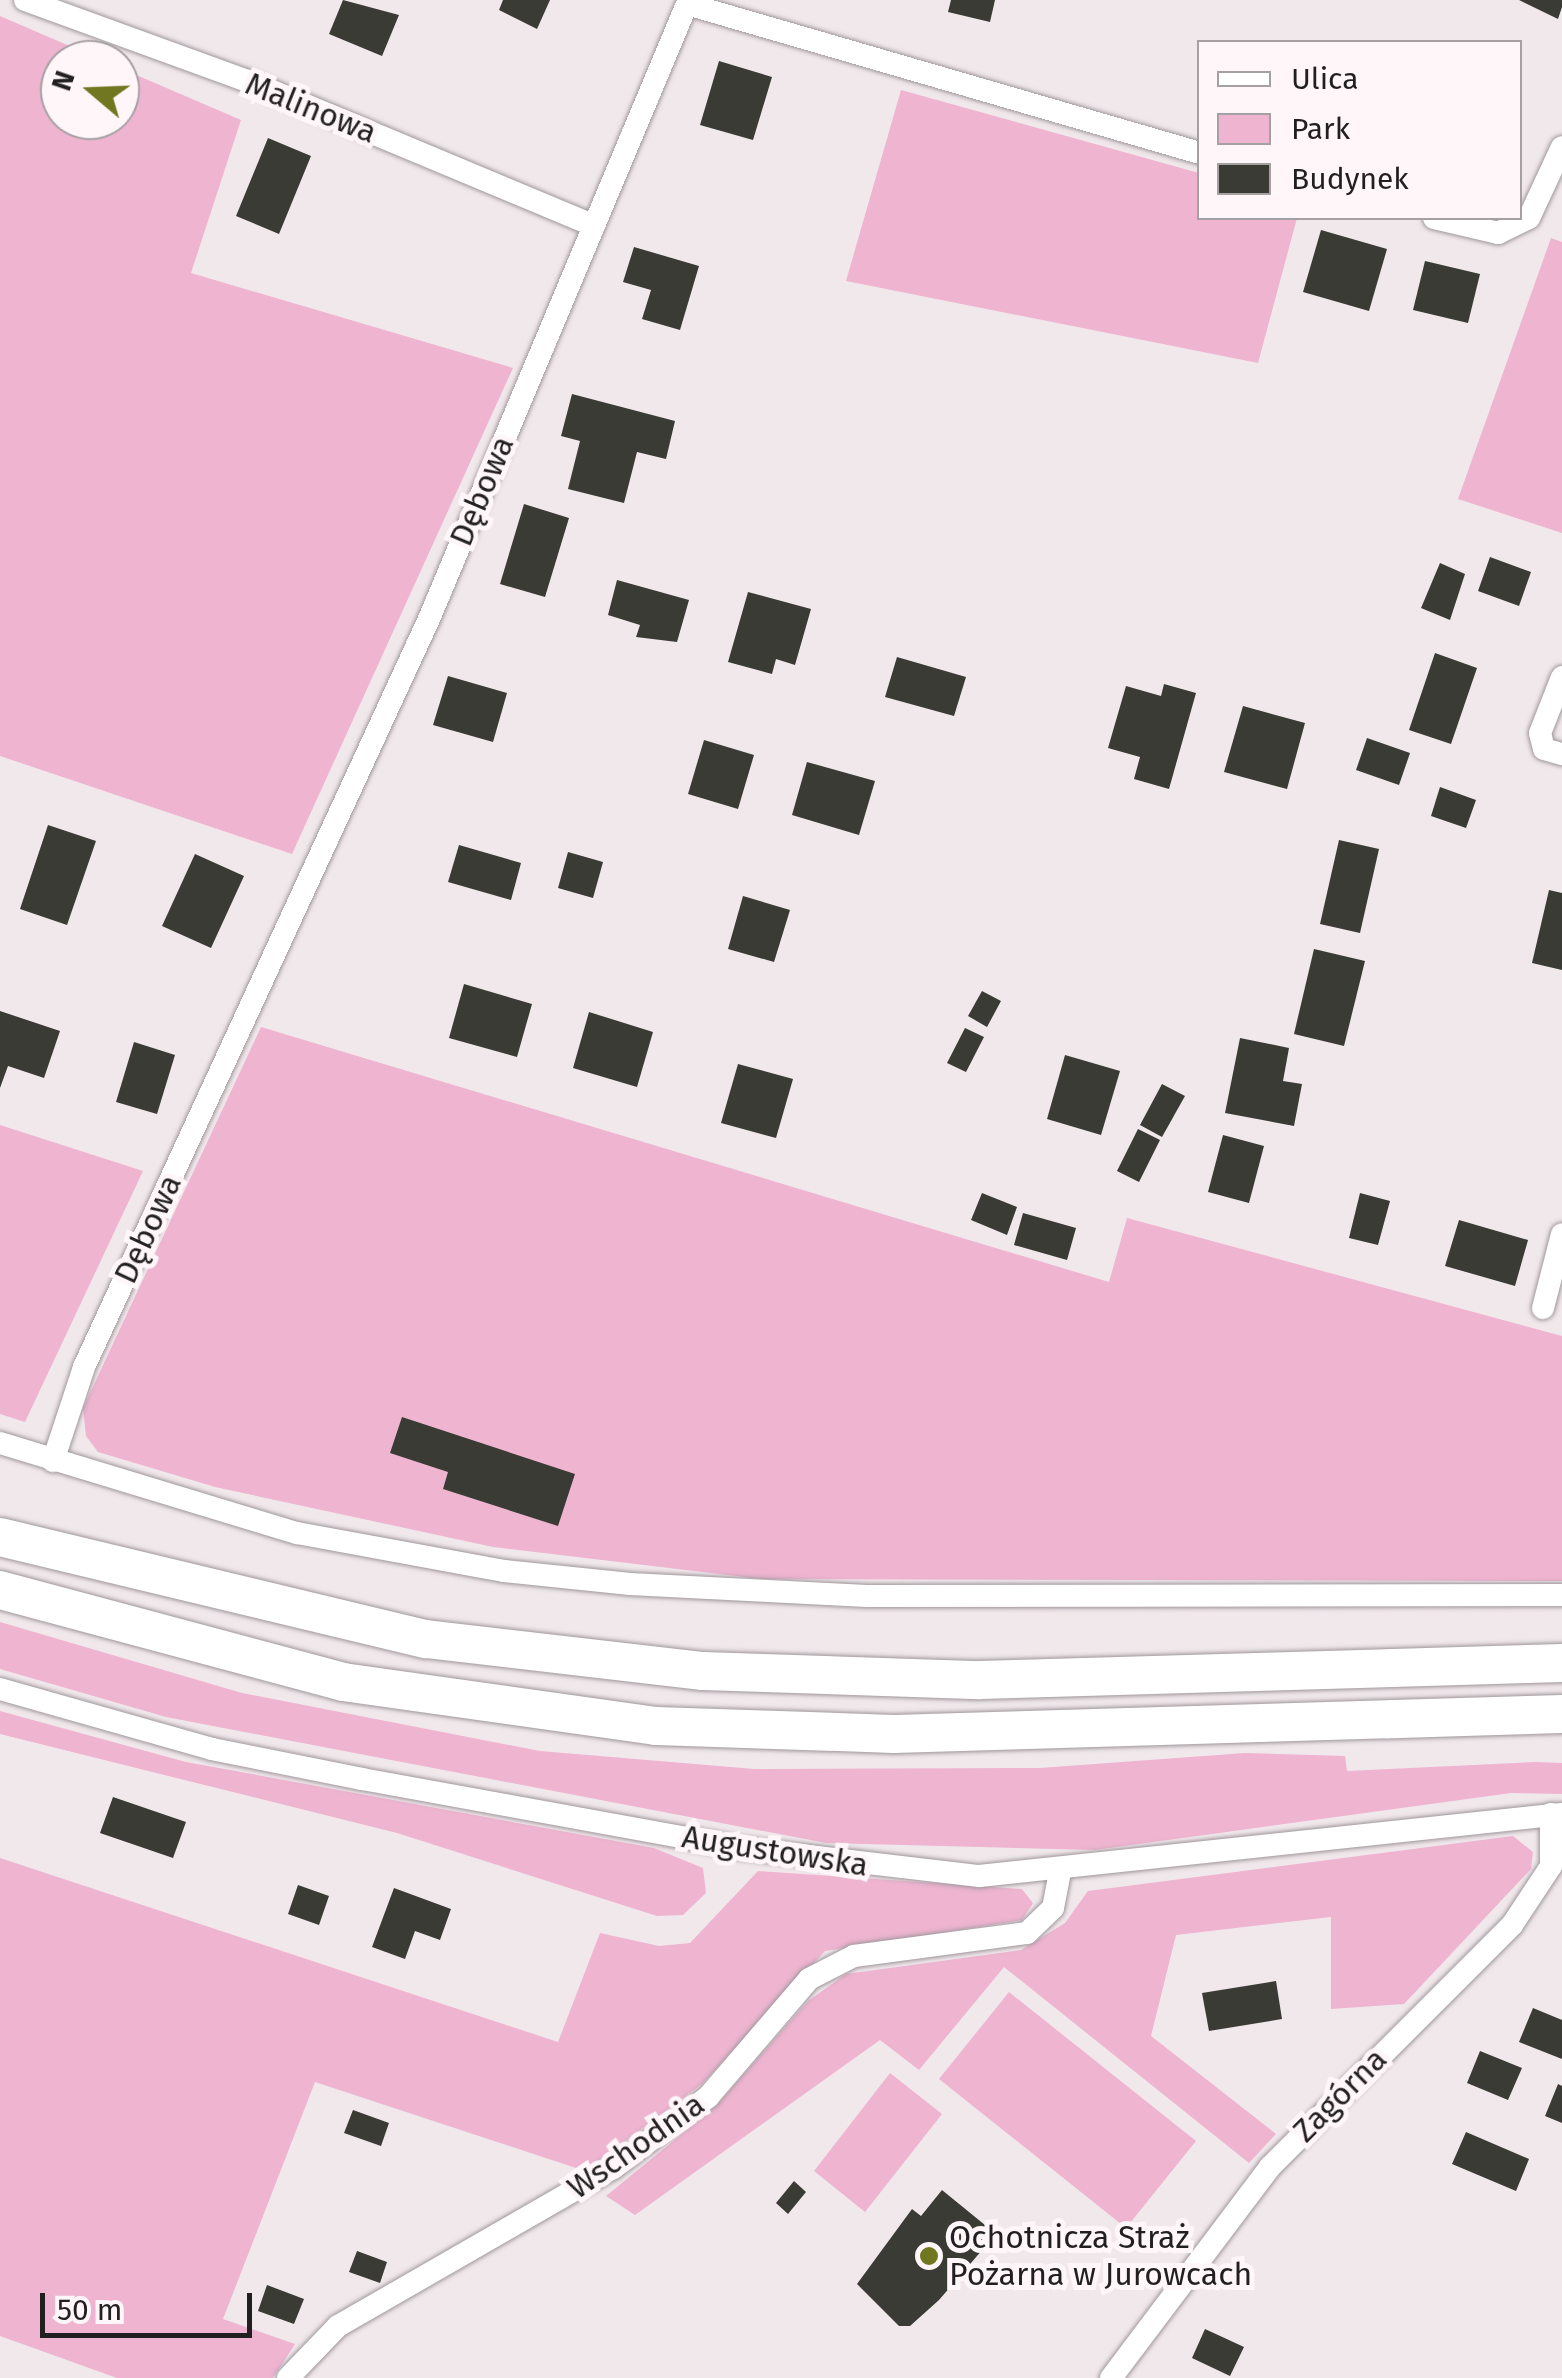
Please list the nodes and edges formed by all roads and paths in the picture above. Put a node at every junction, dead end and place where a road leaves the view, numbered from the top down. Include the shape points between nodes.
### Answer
1 (25, 0) edge
2 (1562, 148) edge
3 (1197, 152) edge
4 (1443, 220) edge
5 (594, 226) junction
6 (1562, 677) edge
7 (1562, 754) edge
8 (1562, 1234) edge
9 (1543, 1308) dead end
10 (0, 1443) edge
11 (52, 1461) junction
12 (0, 1537) edge
13 (0, 1590) edge
14 (1562, 1595) edge
15 (1562, 1663) edge
16 (0, 1690) edge
17 (1562, 1714) edge
18 (1557, 1814) edge
19 (1060, 1872) junction
20 (288, 2378) edge
21 (1111, 2378) edge

1 - 5 street, Malinowa via 248,81
2 - 4 street via 1530,218 1498,233
3 - 5 street, Dębowa via 688,4
5 - 11 street, Dębowa via 429,619 84,1367
6 - 7 street via 1540,733 1544,750
8 - 9 street
10 - 11 street
11 - 14 street via 297,1533 630,1584 866,1596
12 - 15 highway via 426,1639 703,1671 980,1680
13 - 17 highway via 343,1682 656,1726 894,1734
16 - 19 street, Augustowska via 212,1750 740,1848 979,1876
18 - 19 street, Augustowska
18 - 21 street, Zagórna via 1551,1866 1512,1924 1270,2168
19 - 20 street, Wschodnia via 1053,1908 1027,1933 854,1956 809,1979 708,2097 613,2168 338,2326

